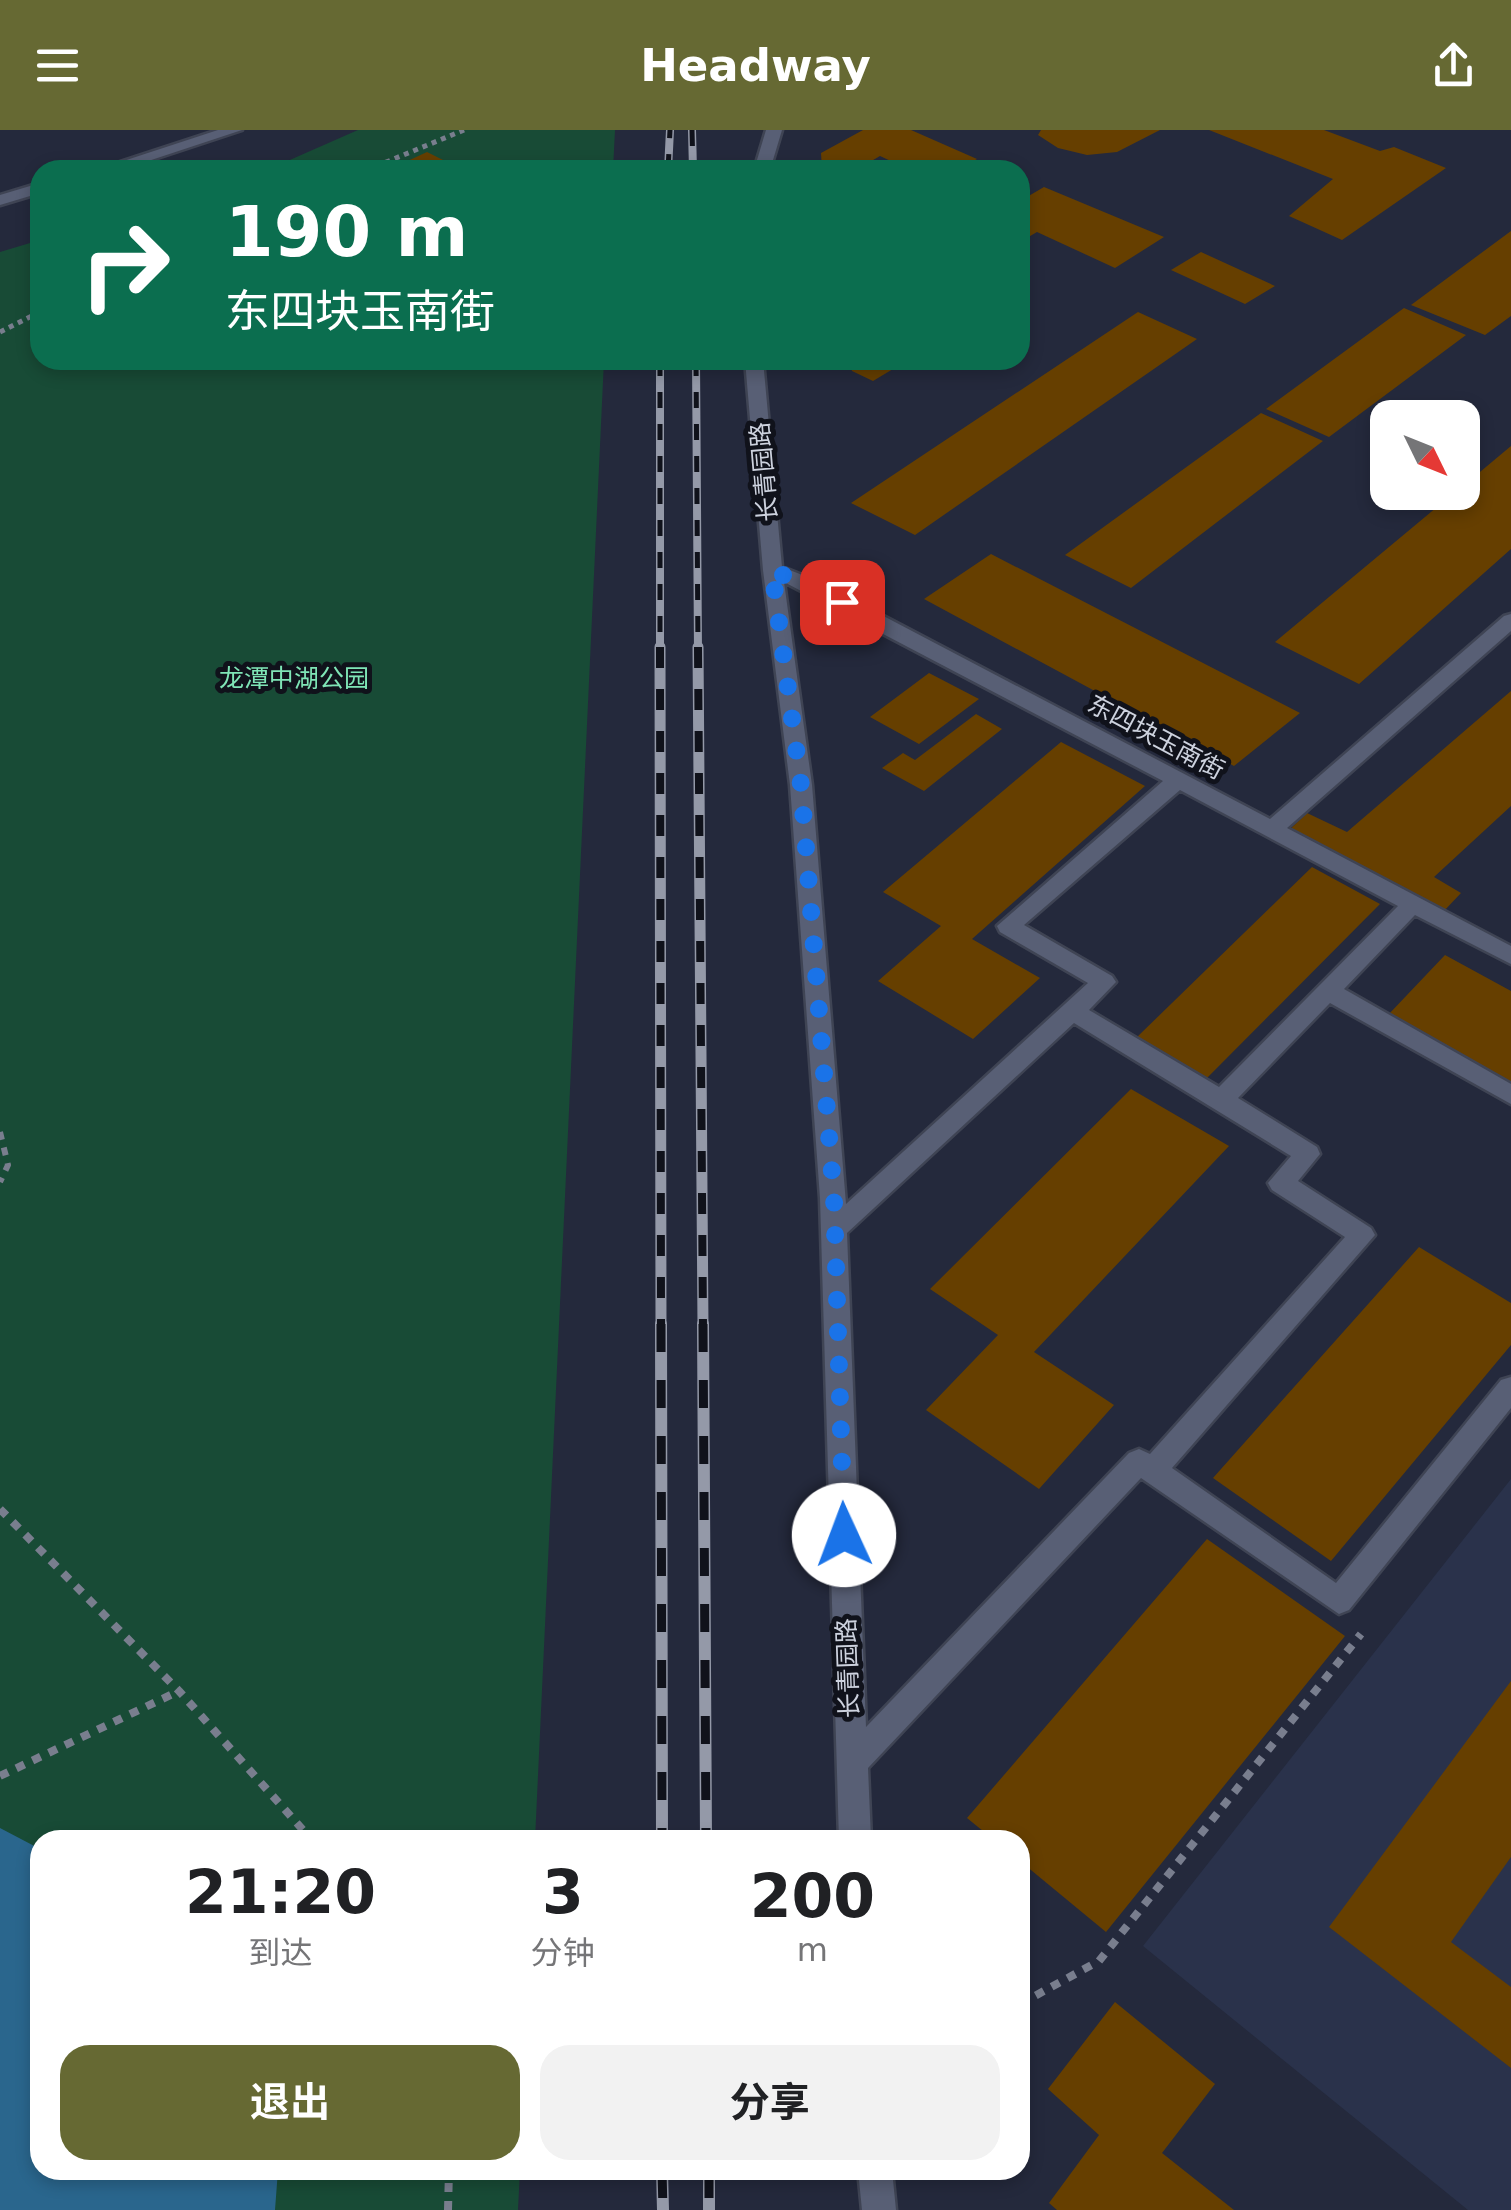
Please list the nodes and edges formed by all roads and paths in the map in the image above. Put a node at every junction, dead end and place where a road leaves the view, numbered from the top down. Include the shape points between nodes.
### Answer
1 (234, 130) edge
2 (464, 130) edge
3 (774, 130) edge
4 (136, 160) edge
5 (391, 160) edge
6 (765, 160) edge
7 (30, 191) edge
8 (0, 200) edge
9 (30, 317) edge
10 (0, 332) edge
11 (755, 370) edge
12 (772, 570) junction
13 (1511, 620) edge
14 (1178, 780) junction
15 (1272, 829) junction
16 (1412, 904) junction
17 (1511, 956) edge
18 (1328, 990) junction
19 (1072, 1011) junction
20 (1511, 1095) edge
21 (1221, 1100) junction
22 (0, 1132) edge
23 (0, 1182) edge
24 (834, 1230) junction
25 (1511, 1388) edge
26 (1153, 1470) junction
27 (0, 1509) edge
28 (1339, 1601) junction
29 (178, 1691) junction
30 (852, 1764) junction
31 (3, 1775) edge
32 (303, 1830) edge
33 (855, 1830) edge
34 (1030, 1999) edge
35 (449, 2180) edge
36 (876, 2180) edge
37 (448, 2210) edge
38 (878, 2210) edge

1 - 4 street
2 - 5 path
3 - 6 street
7 - 8 street
9 - 10 path
11 - 12 street, 长青园路
12 - 14 street, 东四块玉南街
12 - 24 street, 长青园路 via 801,785
13 - 15 street
14 - 15 street, 东四块玉南街
14 - 19 street via 1008,926 1104,982
15 - 16 street, 东四块玉南街
16 - 17 street, 东四块玉南街
16 - 18 street
18 - 20 street
18 - 21 street
19 - 21 street
19 - 24 street
21 - 26 street via 1308,1154 1281,1183 1362,1235
22 - 23 path via 8,1165
24 - 30 street, 长青园路
25 - 28 street
26 - 28 street
26 - 30 street via 1139,1461
27 - 29 path
28 - 34 path via 1369,1624 1099,1961
29 - 31 path
29 - 32 path
30 - 33 street, 长青园路
35 - 37 path
36 - 38 street

